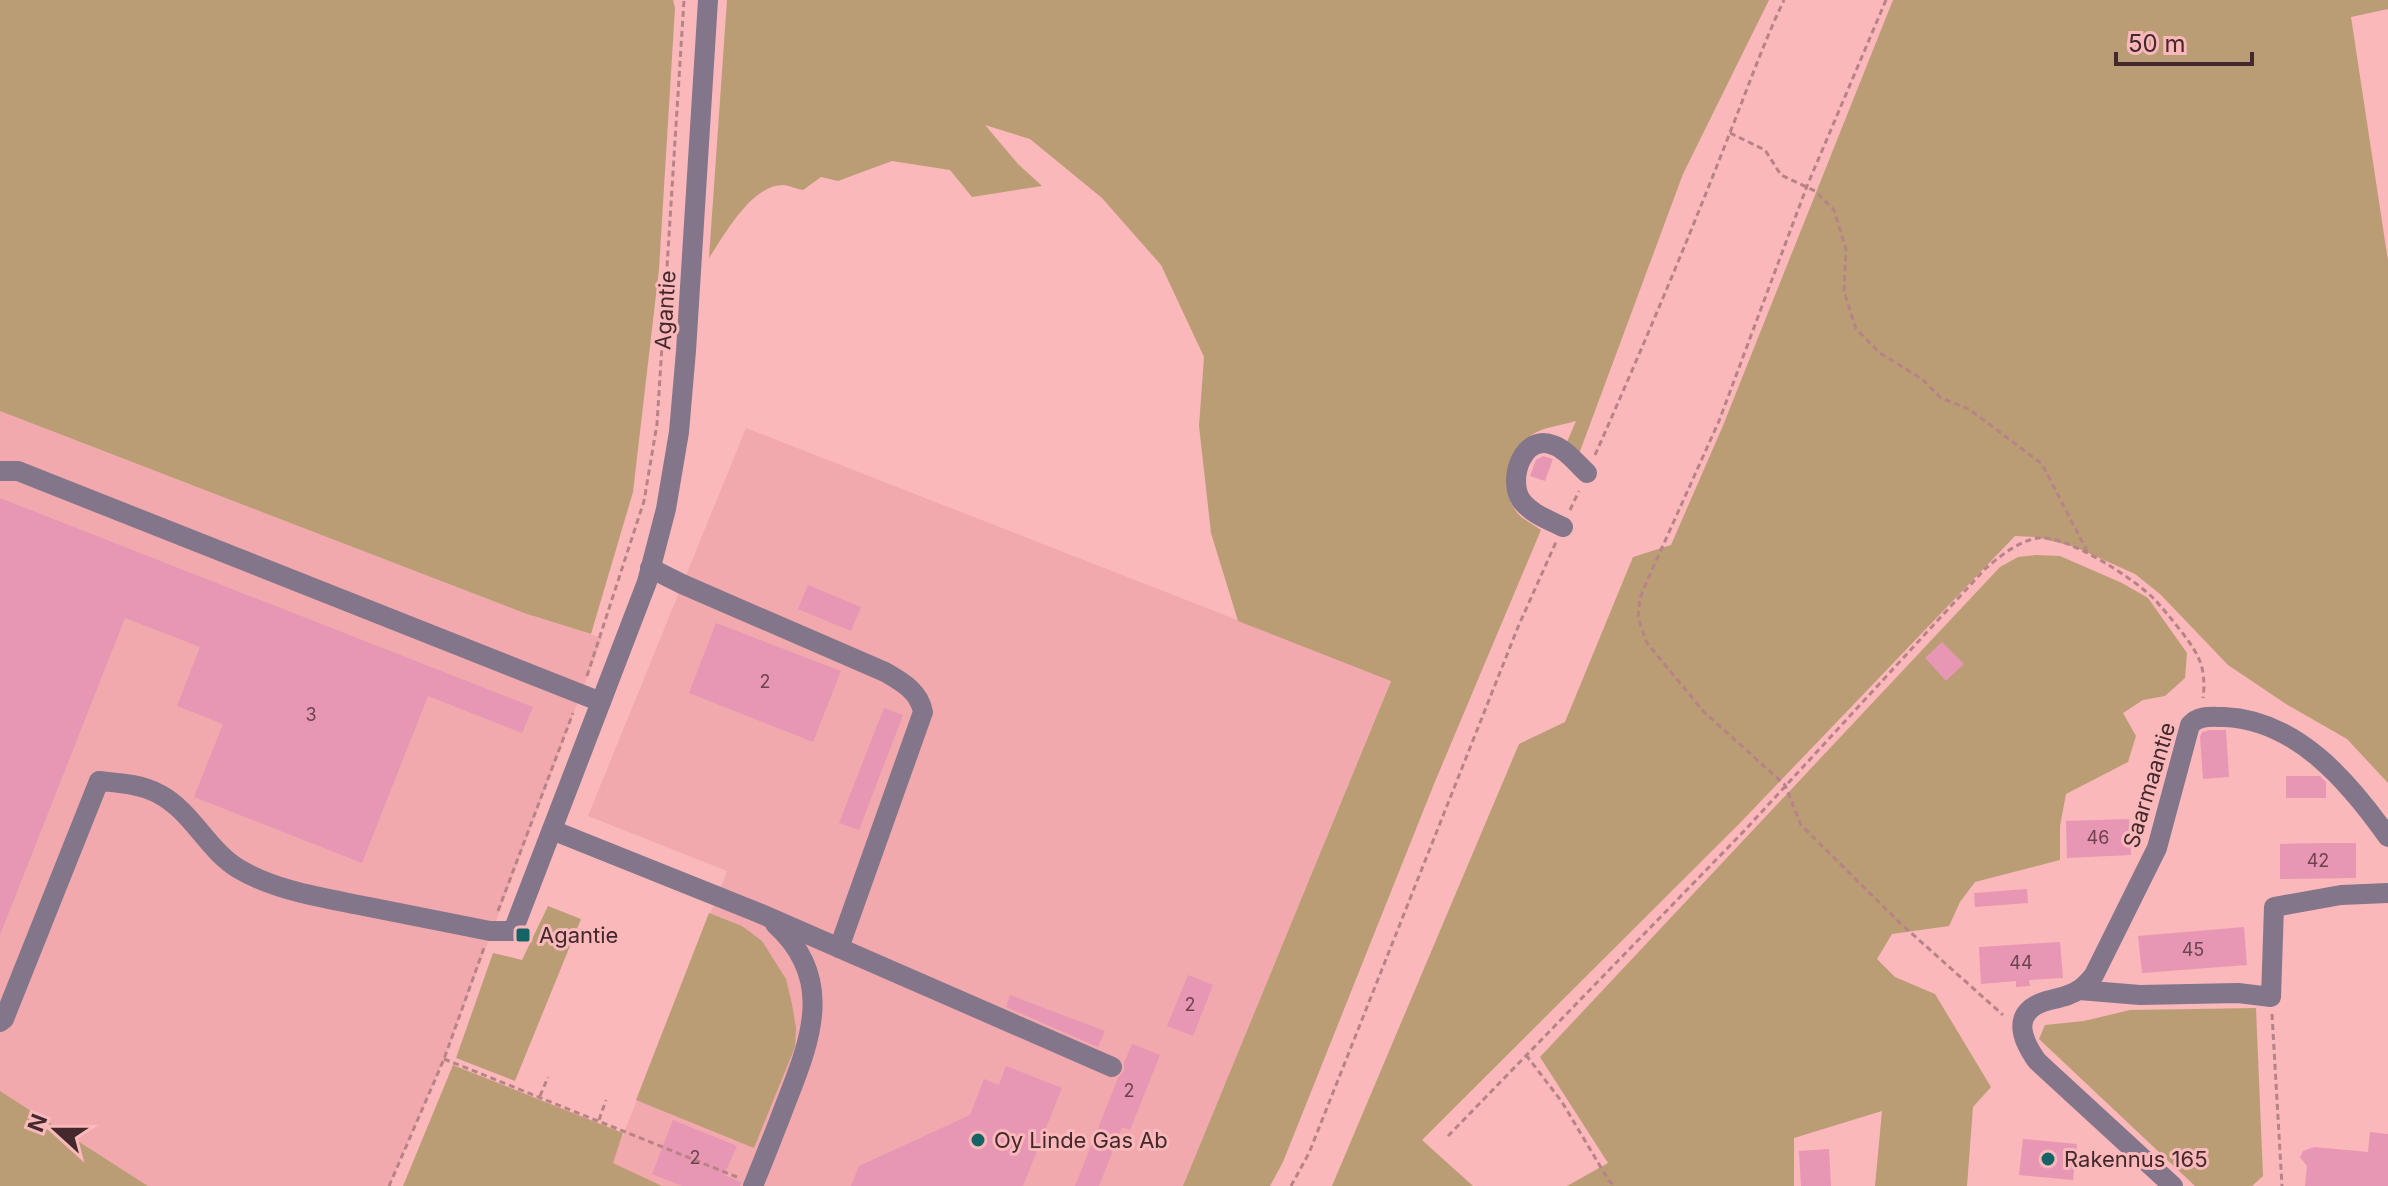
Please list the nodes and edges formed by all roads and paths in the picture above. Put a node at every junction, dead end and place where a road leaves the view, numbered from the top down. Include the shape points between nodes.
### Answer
1 (684, 0) edge
2 (708, 0) edge
3 (1784, 0) edge
4 (1886, 0) edge
5 (1730, 133) junction
6 (1807, 186) junction
7 (0, 471) edge
8 (1587, 473) junction
9 (1563, 527) junction
10 (2088, 553) junction
11 (650, 568) junction
12 (580, 695) junction
13 (601, 702) junction
14 (2201, 717) junction
15 (1785, 785) junction
16 (552, 830) junction
17 (2388, 837) edge
18 (2388, 893) edge
19 (759, 913) junction
20 (490, 931) junction
21 (839, 948) junction
22 (2079, 990) junction
23 (2271, 997) junction
24 (0, 1022) edge
25 (2022, 1030) junction
26 (1526, 1055) junction
27 (444, 1059) junction
28 (1112, 1067) dead end
29 (548, 1077) dead end
30 (540, 1096) junction
31 (606, 1100) dead end
32 (599, 1120) junction
33 (1448, 1136) dead end
34 (751, 1184) edge
35 (389, 1186) edge
36 (1291, 1186) edge
37 (1615, 1186) edge
38 (2173, 1186) edge
39 (2282, 1186) edge

1 - 12 path via 657,424 644,501
2 - 11 street, Agantie via 679,432
3 - 5 path
4 - 6 path
5 - 6 path via 1765,150 1781,175
5 - 8 path
6 - 10 path via 1834,210 1846,249 1844,291 1856,329 1941,398 1969,409 2042,464
6 - 15 path via 1719,421 1640,598 1638,618 1647,643 1704,712
7 - 12 street via 18,471
8 - 9 path
8 - 9 street via 1548,443 1528,448 1520,462 1516,481 1521,499
9 - 36 path via 1518,627 1309,1153
10 - 14 path via 2156,601 2199,657
10 - 15 path via 2065,541 2039,538 1997,559
11 - 13 street, Agantie
11 - 21 street via 885,672 920,700 923,712
12 - 13 street
12 - 20 path
13 - 16 street, Agantie
14 - 17 street, Saarmaantie via 2245,720 2282,732 2326,764
14 - 22 street, Saarmaantie via 2190,725 2184,740 2150,865 2094,975
15 - 25 path via 1801,825 1900,923
15 - 26 path
16 - 19 street
16 - 20 street, Agantie via 513,931
18 - 23 street via 2274,907
19 - 21 street
19 - 34 street via 800,953 814,1009 806,1053
20 - 24 street via 306,894 258,878 238,869 159,793 99,781
20 - 27 path
21 - 28 street
22 - 23 street
22 - 25 street via 2038,1005 2026,1015
23 - 39 path
25 - 38 street via 2037,1061
26 - 33 path
26 - 37 path
27 - 30 path
27 - 35 path
29 - 30 path
30 - 32 path
31 - 32 path
32 - 34 path

